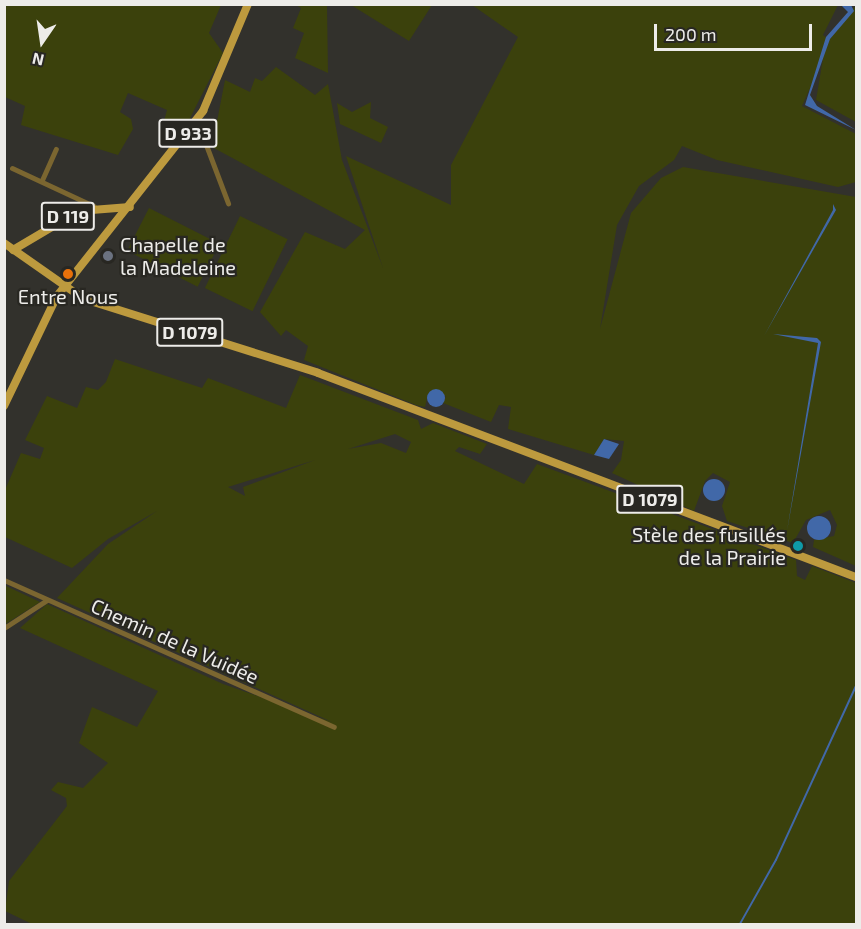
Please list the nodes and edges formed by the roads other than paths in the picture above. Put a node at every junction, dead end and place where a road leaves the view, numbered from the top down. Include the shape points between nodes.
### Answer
1 (248, 4) edge
2 (197, 121) junction
3 (56, 149) dead end
4 (12, 168) dead end
5 (42, 180) junction
6 (228, 203) dead end
7 (94, 206) junction
8 (129, 207) junction
9 (4, 243) edge
10 (13, 250) junction
11 (77, 276) junction
12 (65, 288) junction
13 (79, 297) junction
14 (4, 406) edge
15 (856, 577) edge
16 (4, 580) edge
17 (48, 600) junction
18 (4, 628) edge
19 (334, 727) dead end

1 - 2 main road, D 933 via 220,78
2 - 6 street
2 - 8 main road, D 933
3 - 5 street
4 - 5 street
5 - 7 street
7 - 8 main road, D 119
7 - 10 main road, D 119
8 - 11 main road, D 933
9 - 10 main road, D 1079
10 - 12 main road, D 1079
11 - 12 main road, D 933
11 - 13 main road
12 - 13 main road, D 1079
12 - 14 main road, D 933 via 49,308
13 - 15 main road, D 1079 via 301,367
16 - 17 street, Chemin de la Vuidée
17 - 18 street
17 - 19 street, Chemin de la Vuidée

